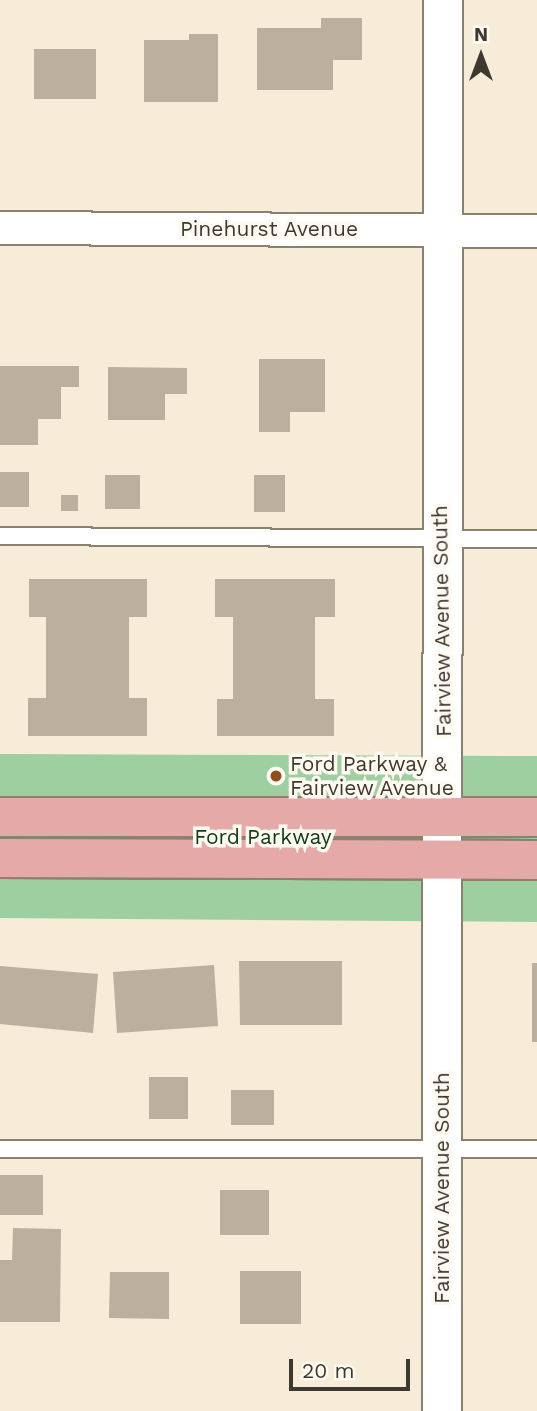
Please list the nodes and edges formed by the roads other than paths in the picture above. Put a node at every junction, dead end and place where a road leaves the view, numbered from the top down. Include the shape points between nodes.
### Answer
1 (443, 0) edge
2 (0, 228) edge
3 (443, 231) junction
4 (537, 231) edge
5 (0, 536) edge
6 (440, 538) junction
7 (537, 539) edge
8 (444, 816) junction
9 (0, 817) edge
10 (537, 817) edge
11 (0, 858) edge
12 (444, 860) junction
13 (537, 860) edge
14 (0, 1149) edge
15 (442, 1149) junction
16 (537, 1149) edge
17 (442, 1411) edge

1 - 3 street, Fairview Avenue South
2 - 3 street, Pinehurst Avenue
3 - 4 street, Pinehurst Avenue
3 - 6 street, Fairview Avenue South
5 - 6 lane
6 - 7 lane
6 - 8 street, Fairview Avenue South
8 - 9 main road
8 - 10 main road
8 - 12 street, Fairview Avenue South
11 - 12 main road
12 - 13 main road
12 - 15 street, Fairview Avenue South
14 - 15 lane
15 - 16 lane
15 - 17 street, Fairview Avenue South

